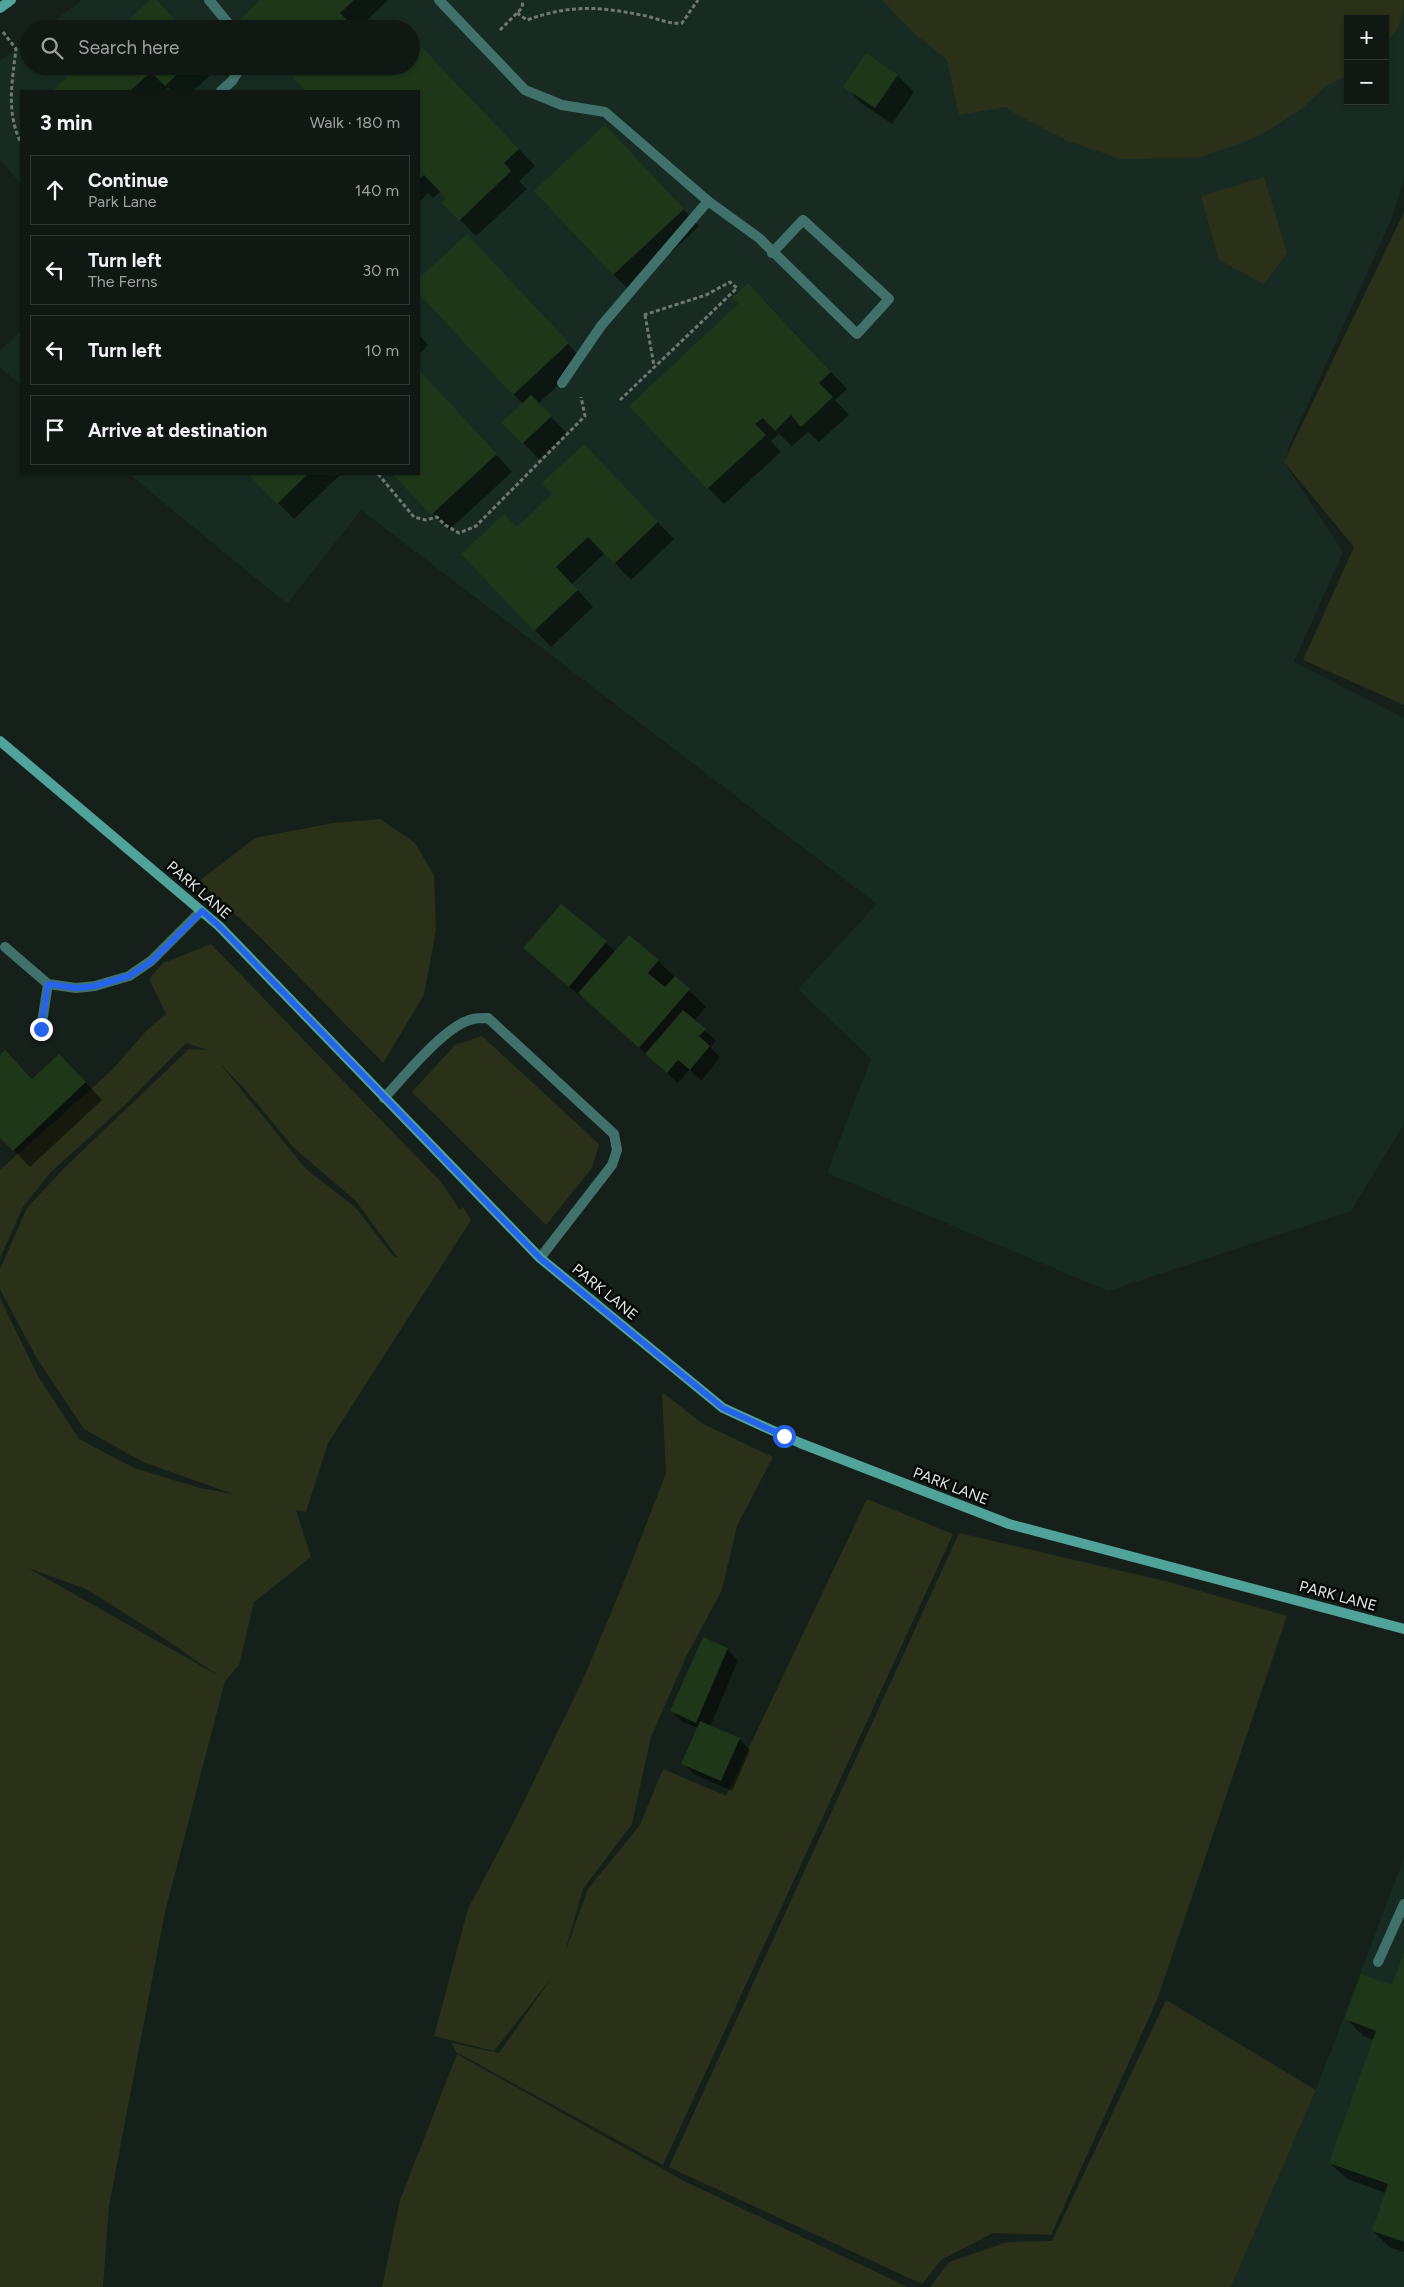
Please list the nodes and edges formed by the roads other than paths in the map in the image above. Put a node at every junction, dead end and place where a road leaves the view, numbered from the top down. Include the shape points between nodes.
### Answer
1 (11, 0) edge
2 (209, 0) edge
3 (439, 0) edge
4 (0, 8) edge
5 (226, 20) edge
6 (236, 75) edge
7 (222, 90) edge
8 (708, 201) junction
9 (772, 253) junction
10 (562, 383) dead end
11 (0, 741) edge
12 (202, 911) junction
13 (4, 946) dead end
14 (48, 984) junction
15 (41, 1029) dead end
16 (384, 1098) junction
17 (540, 1258) junction
18 (1404, 1629) edge
19 (1404, 1904) edge
20 (1378, 1962) dead end

1 - 4 main road
2 - 5 street
3 - 8 street via 525,90 562,105 605,112
6 - 7 street
8 - 9 street via 758,238
8 - 10 street via 609,318
9 - 9 street via 858,334 889,299 803,220
11 - 12 main road, PARK LANE
12 - 14 street via 152,961 129,976 76,988
12 - 16 main road, PARK LANE
13 - 14 street
14 - 15 street
16 - 17 main road, PARK LANE
16 - 17 street via 447,1034 473,1018 488,1018 614,1134 617,1150 612,1165
17 - 18 main road, PARK LANE via 723,1408 800,1443 1009,1524
19 - 20 street

